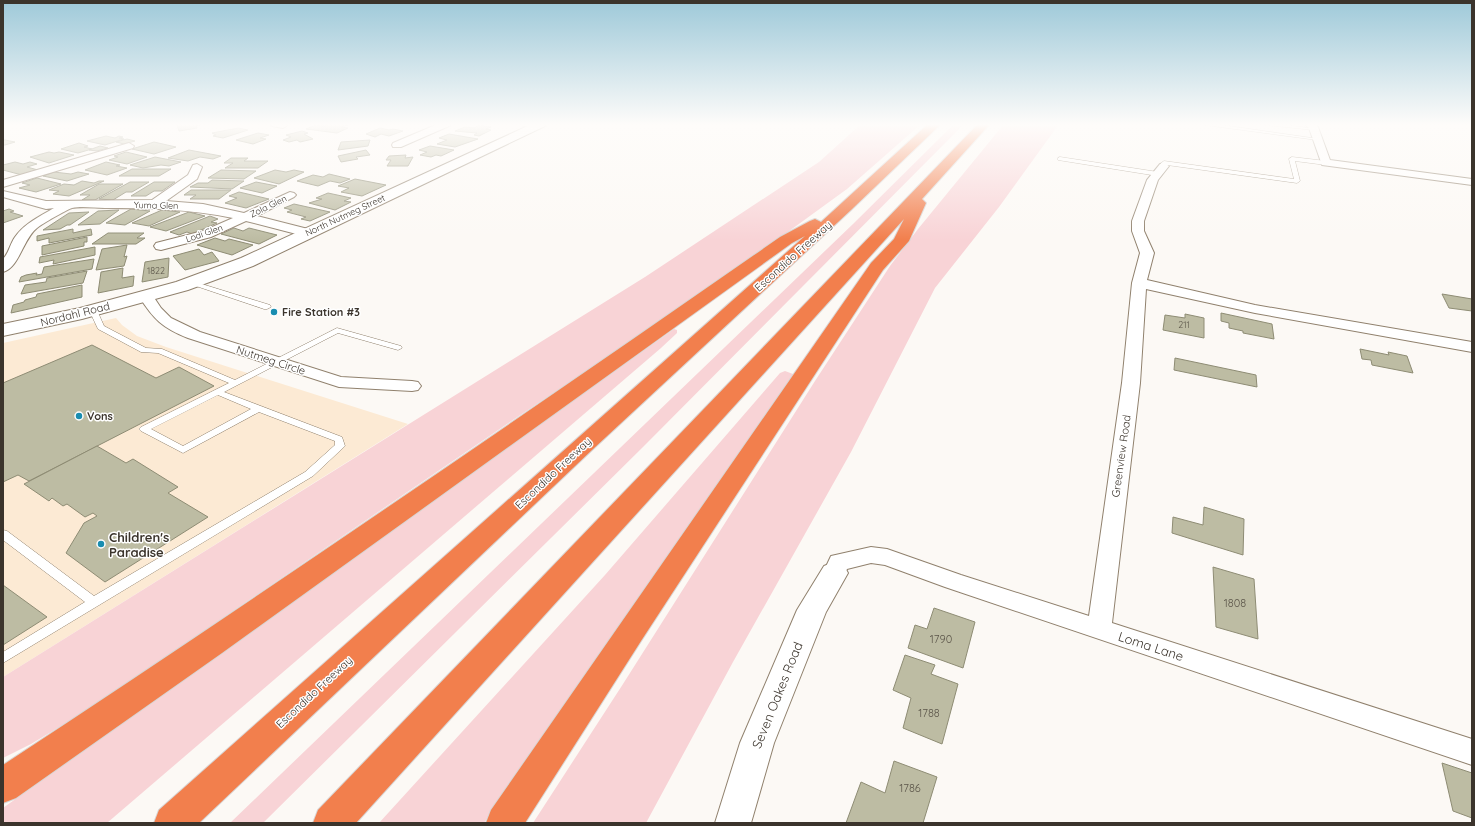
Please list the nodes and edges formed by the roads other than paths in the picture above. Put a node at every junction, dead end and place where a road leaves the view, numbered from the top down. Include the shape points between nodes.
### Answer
1 (74, 163) edge
2 (455, 163) edge
3 (894, 163) edge
4 (948, 163) edge
5 (1093, 163) edge
6 (1293, 163) edge
7 (1322, 163) edge
8 (1326, 163) joint
9 (196, 167) dead end
10 (1161, 170) junction
11 (1472, 182) edge
12 (3, 184) edge
13 (928, 184) junction
14 (3, 194) edge
15 (290, 195) dead end
16 (155, 204) junction
17 (68, 206) junction
18 (846, 207) junction
19 (246, 217) junction
20 (308, 233) junction
21 (161, 246) dead end
22 (3, 268) edge
23 (192, 283) junction
24 (1139, 283) junction
25 (146, 296) junction
26 (267, 307) dead end
27 (93, 310) junction
28 (3, 330) edge
29 (1472, 347) edge
30 (398, 348) dead end
31 (277, 362) junction
32 (236, 383) junction
33 (412, 386) dead end
34 (217, 392) junction
35 (258, 409) junction
36 (3, 534) edge
37 (834, 573) joint
38 (94, 602) junction
39 (1099, 629) junction
40 (3, 658) edge
41 (1472, 752) edge
42 (3, 786) edge
43 (172, 823) edge
44 (331, 823) edge
45 (504, 823) edge
46 (733, 823) edge

1 - 12 street
2 - 20 street, North Nutmeg Street
3 - 18 highway, Escondido Freeway
4 - 13 highway
5 - 10 lane
6 - 10 lane via 1297,181 1164,163
7 - 8 lane
8 - 11 street
9 - 16 street via 193,177
10 - 24 street, Greenview Road via 1153,180 1138,220 1138,231 1146,253
13 - 44 highway
13 - 45 highway via 901,241 877,267
14 - 17 street, Yuma Glen via 46,205
15 - 19 street, Zola Glen
16 - 17 street, Yuma Glen
16 - 19 street, Yuma Glen via 203,208
17 - 22 street via 33,226 20,239 13,256
18 - 42 highway via 786,240
18 - 43 highway, Escondido Freeway
19 - 20 street, Yuma Glen
19 - 21 street, Lodi Glen via 207,234
20 - 23 street, North Nutmeg Street via 247,262
23 - 25 street, North Nutmeg Street
23 - 26 lane
24 - 29 street via 1255,309
24 - 39 street, Greenview Road via 1131,382
25 - 27 street, Nordahl Road
25 - 31 street, Nutmeg Circle via 156,313 173,327
27 - 28 street, Nordahl Road
27 - 32 lane via 101,327 144,350 159,351
30 - 31 lane via 336,330
31 - 32 lane
31 - 33 street, Nutmeg Circle via 339,382
32 - 34 lane
34 - 35 lane
34 - 35 lane via 144,429 183,450
35 - 38 lane via 339,439 340,446 309,474
36 - 38 lane
37 - 39 street, Loma Lane via 839,562 871,555 887,557
37 - 46 street, Seven Oakes Road via 812,610 757,743
38 - 40 lane
39 - 41 street, Loma Lane

